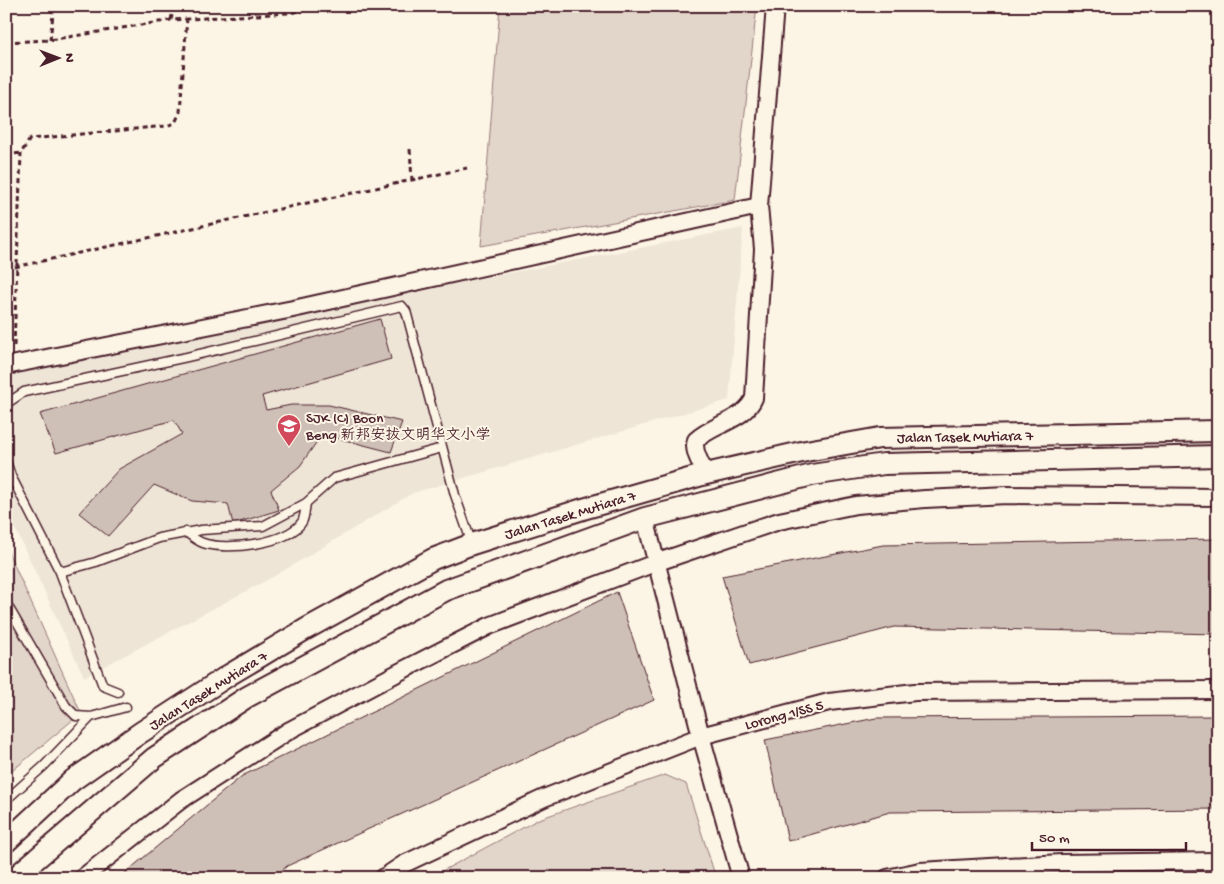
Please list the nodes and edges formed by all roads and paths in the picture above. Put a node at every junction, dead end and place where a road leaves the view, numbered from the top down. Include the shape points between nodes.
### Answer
1 (54, 6) edge
2 (174, 6) edge
3 (291, 6) edge
4 (330, 6) edge
5 (775, 6) edge
6 (290, 13) junction
7 (187, 18) junction
8 (171, 20) junction
9 (50, 40) junction
10 (6, 42) edge
11 (410, 149) dead end
12 (21, 153) junction
13 (6, 155) edge
14 (467, 168) dead end
15 (412, 180) junction
16 (759, 206) junction
17 (16, 267) junction
18 (6, 268) edge
19 (13, 365) edge
20 (6, 404) edge
21 (1218, 431) edge
22 (442, 448) junction
23 (1218, 456) edge
24 (6, 461) edge
25 (706, 474) junction
26 (1218, 497) edge
27 (306, 503) junction
28 (645, 518) junction
29 (186, 532) junction
30 (472, 544) junction
31 (655, 563) junction
32 (60, 572) junction
33 (6, 603) edge
34 (1218, 690) edge
35 (118, 692) dead end
36 (126, 707) dead end
37 (91, 717) junction
38 (701, 736) junction
39 (6, 800) edge
40 (6, 842) edge
41 (1218, 861) edge
42 (14, 878) edge
43 (82, 878) edge
44 (383, 878) edge
45 (741, 878) edge
46 (887, 878) edge

1 - 9 path
2 - 8 path
3 - 6 path
4 - 6 path
5 - 16 street
6 - 7 path
7 - 8 path
7 - 12 path via 180,112 175,123 30,139
8 - 9 path
9 - 10 path
11 - 15 path
12 - 13 path
12 - 17 path
14 - 15 path
15 - 17 path
16 - 19 street via 293,309
16 - 25 street via 762,249 754,398 742,413 694,443
17 - 18 path
17 - 19 path
20 - 22 lane via 24,392 402,306
21 - 25 street, Jalan Tasek Mutiara 7 via 880,438
22 - 27 lane via 334,478
22 - 30 lane
23 - 28 street, Jalan Tasek Mutiara 7 via 884,464 812,475
24 - 32 lane
25 - 30 street, Jalan Tasek Mutiara 7
26 - 31 street via 1007,495 856,505 779,522
27 - 29 lane via 263,526
27 - 29 lane via 303,521 291,532 268,542 233,546 203,543
28 - 31 street
28 - 42 street, Jalan Tasek Mutiara 7 via 446,590 247,698 154,758
29 - 32 lane
30 - 40 street, Jalan Tasek Mutiara 7 via 433,559 230,674 73,780
31 - 38 street
31 - 43 street via 489,626 290,730 181,800
32 - 35 lane via 102,686
33 - 37 lane via 66,706 76,716
34 - 38 street, Lorong 1/SS 5 via 916,692 829,702
36 - 37 lane
37 - 39 lane
38 - 44 street, Lorong 1/SS 5 via 544,798 404,864
38 - 45 street
41 - 46 street via 1060,863 920,870

